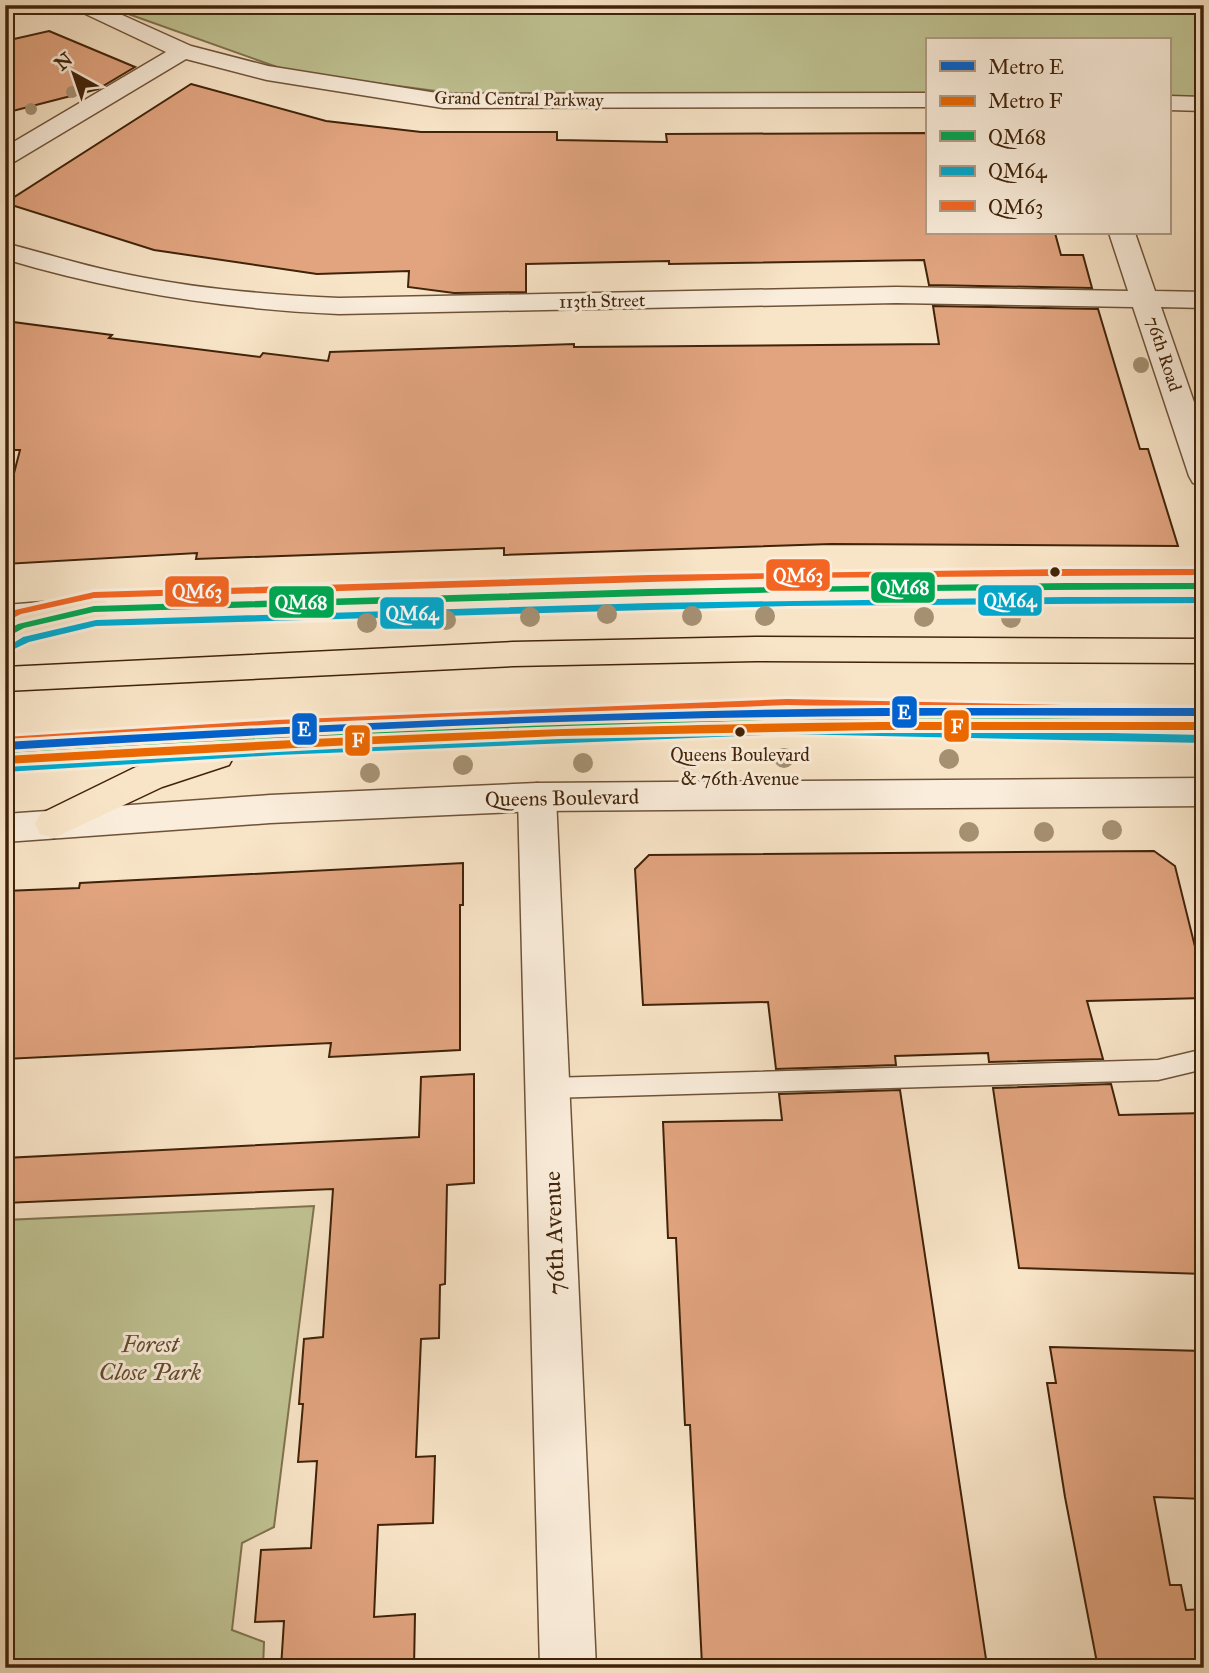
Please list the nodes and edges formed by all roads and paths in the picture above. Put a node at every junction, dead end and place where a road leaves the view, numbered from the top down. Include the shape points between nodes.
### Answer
1 (82, 5) edge
2 (183, 51) junction
3 (926, 100) edge
4 (1170, 103) edge
5 (1204, 104) edge
6 (5, 157) edge
7 (1122, 234) edge
8 (5, 251) edge
9 (1145, 297) junction
10 (1204, 300) edge
11 (1198, 438) edge
12 (1204, 475) edge
13 (1204, 586) edge
14 (94, 609) junction
15 (5, 616) edge
16 (5, 635) edge
17 (1204, 651) edge
18 (5, 678) edge
19 (1204, 725) edge
20 (277, 737) junction
21 (5, 755) edge
22 (1204, 792) edge
23 (537, 797) junction
24 (54, 824) junction
25 (5, 828) edge
26 (1204, 1059) edge
27 (549, 1088) junction
28 (568, 1668) edge

1 - 2 street, Grand Central Parkway
2 - 3 street, Grand Central Parkway via 268,73 443,101
2 - 6 street
4 - 5 street
7 - 9 street, 76th Road
8 - 9 street, 113th Street via 104,280 264,304 896,295
9 - 10 street, 113th Street
9 - 11 street, 76th Road
11 - 12 street, 76th Road
13 - 14 street via 721,589
14 - 15 street
14 - 16 main road via 21,626
17 - 18 main road via 756,649 513,654
19 - 20 main road via 788,716
20 - 21 main road
20 - 24 main road via 149,778
22 - 23 street, Queens Boulevard
23 - 24 street, Queens Boulevard
23 - 27 street, 76th Avenue
24 - 25 street, Queens Boulevard
26 - 27 lane via 1158,1070
27 - 28 street, 76th Avenue

